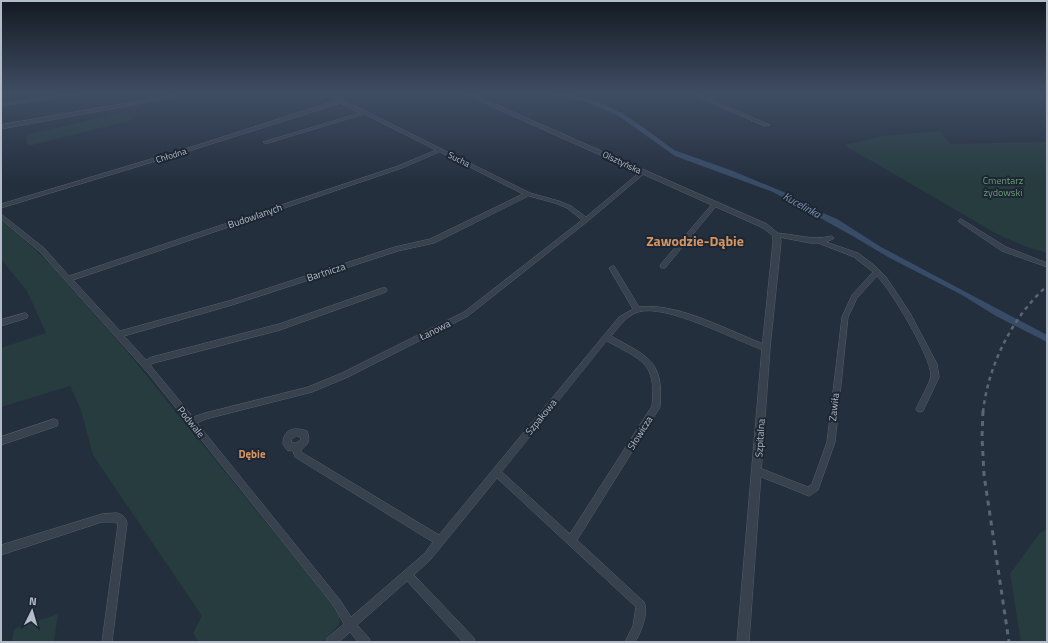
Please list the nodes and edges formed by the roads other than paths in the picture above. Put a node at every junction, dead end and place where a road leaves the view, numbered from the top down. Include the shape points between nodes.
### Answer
1 (23, 123) edge
2 (274, 123) edge
3 (330, 123) edge
4 (385, 123) edge
5 (533, 123) edge
6 (762, 123) edge
7 (767, 125) dead end
8 (1, 127) edge
9 (266, 142) dead end
10 (441, 150) junction
11 (643, 172) junction
12 (528, 194) junction
13 (715, 204) junction
14 (1, 206) edge
15 (1, 216) edge
16 (586, 220) junction
17 (961, 220) dead end
18 (776, 235) junction
19 (831, 238) dead end
20 (821, 242) junction
21 (1047, 265) edge
22 (663, 266) dead end
23 (612, 268) dead end
24 (876, 272) junction
25 (67, 279) junction
26 (384, 290) dead end
27 (637, 310) junction
28 (25, 316) dead end
29 (1, 323) edge
30 (118, 335) junction
31 (606, 337) junction
32 (766, 348) junction
33 (144, 364) junction
34 (920, 409) dead end
35 (192, 422) junction
36 (54, 423) dead end
37 (1, 441) edge
38 (296, 448) dead end
39 (757, 471) junction
40 (496, 472) junction
41 (440, 541) junction
42 (571, 541) junction
43 (1, 550) edge
44 (407, 574) junction
45 (350, 624) junction
46 (107, 642) edge
47 (331, 642) edge
48 (365, 642) edge
49 (470, 642) edge
50 (630, 642) edge
51 (743, 642) edge

1 - 8 street
2 - 14 street, Chłodna
3 - 9 street
4 - 10 street, Sucha
5 - 11 street, Olsztyńska
6 - 7 street
10 - 12 street, Sucha
10 - 25 street, Budowlanych via 400,167
11 - 13 street, Olsztyńska
11 - 16 street, Łanowa
12 - 16 street, Sucha via 569,207
12 - 30 street, Bartnicza via 432,241 396,249 232,302
13 - 18 street, Olsztyńska via 765,226
13 - 22 street
15 - 25 street, Podwale via 42,250
16 - 35 street, Łanowa via 466,314 310,390 206,416
17 - 21 street via 1004,249
18 - 20 street
18 - 32 street, Szpitalna
19 - 20 street
20 - 24 street via 856,256
23 - 27 street
24 - 34 street via 884,279 908,315 933,364 935,377
24 - 39 street, Zawiła via 854,297 845,317 831,442 815,487 809,492
25 - 30 street, Podwale
26 - 33 street via 280,327
27 - 31 street, Szpakowa via 621,319
27 - 32 street, Szpakowa via 659,308
28 - 29 street
30 - 33 street, Podwale
31 - 40 street, Szpakowa
31 - 42 street, Słowicza via 649,362 655,370 659,391 656,406
32 - 39 street, Szpitalna
33 - 35 street, Podwale
35 - 45 street, Podwale via 337,603
36 - 37 street
38 - 41 street via 298,454
39 - 51 street, Szpitalna
40 - 41 street, Szpakowa
40 - 42 street
41 - 44 street, Szpakowa via 428,556
42 - 50 street via 641,605 638,627
43 - 46 street via 102,518 117,518 124,523
44 - 45 street, Szpakowa
44 - 49 street
45 - 47 street, Szpakowa
45 - 48 street, Podwale

